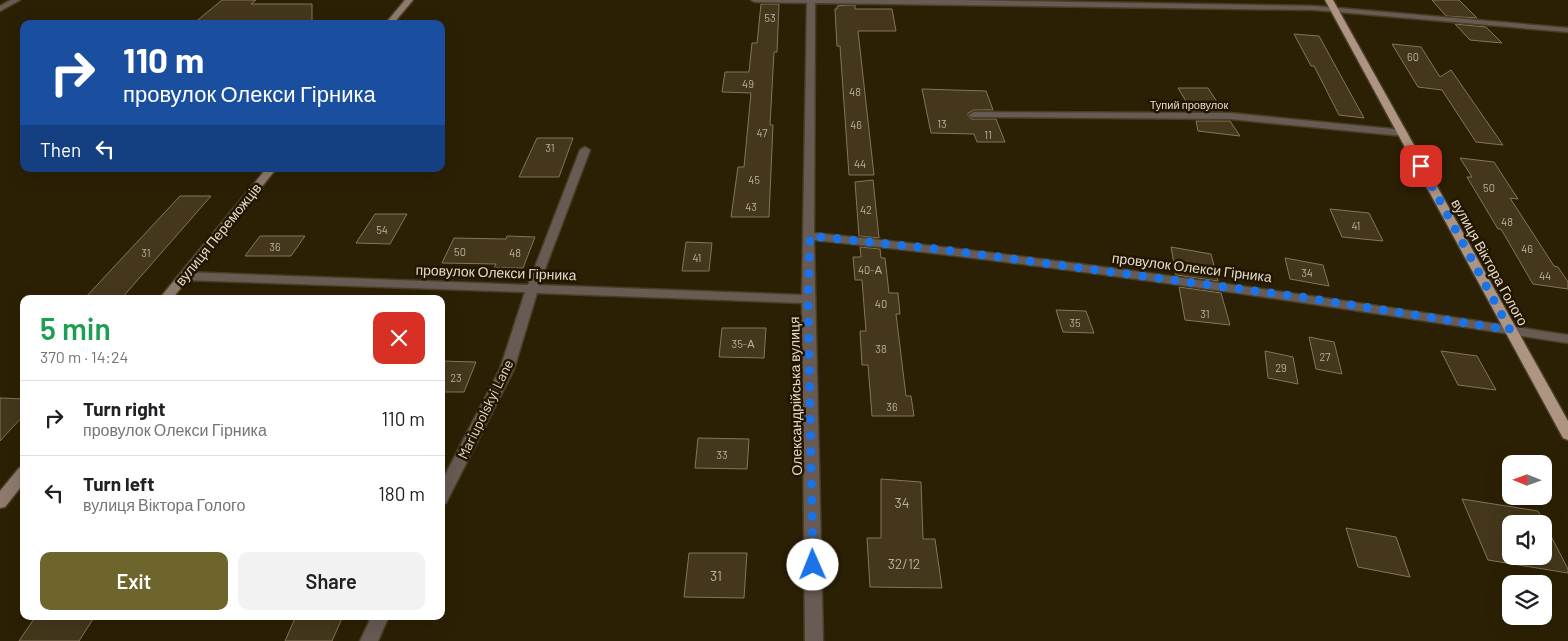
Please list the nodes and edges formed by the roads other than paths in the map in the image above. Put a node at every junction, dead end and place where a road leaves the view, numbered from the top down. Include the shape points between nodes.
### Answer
1 (16, 0) edge
2 (409, 0) edge
3 (755, 0) edge
4 (811, 0) edge
5 (1332, 5) edge
6 (0, 9) edge
7 (392, 20) edge
8 (1568, 30) edge
9 (974, 115) dead end
10 (1403, 133) junction
11 (585, 150) dead end
12 (269, 172) edge
13 (810, 236) junction
14 (184, 276) junction
15 (532, 288) junction
16 (168, 295) edge
17 (808, 299) junction
18 (1510, 330) junction
19 (1568, 339) edge
20 (1568, 434) edge
21 (20, 477) edge
22 (445, 490) edge
23 (0, 502) edge
24 (379, 620) edge
25 (369, 641) edge
26 (814, 641) edge

1 - 6 street
2 - 7 street
3 - 4 street
4 - 5 street
4 - 13 street, Олександрійська вулиця
5 - 8 street
5 - 10 main road, вулиця Віктора Голого
9 - 10 street, Тупий провулок via 1230,116
10 - 18 main road, вулиця Віктора Голого
11 - 15 street, Mariupolskyi Lane
12 - 14 street, вулиця Переможців
13 - 17 street, Олександрійська вулиця
13 - 18 street, провулок Олекси Гірника via 937,249 1301,297
14 - 15 street, провулок Олекси Гірника
14 - 16 street, вулиця Переможців
15 - 17 street, провулок Олекси Гірника
15 - 22 street, Mariupolskyi Lane via 507,368
17 - 26 street, Олександрійська вулиця
18 - 19 street, провулок Олекси Гірника
18 - 20 main road, вулиця Віктора Голого
21 - 23 street
24 - 25 street

